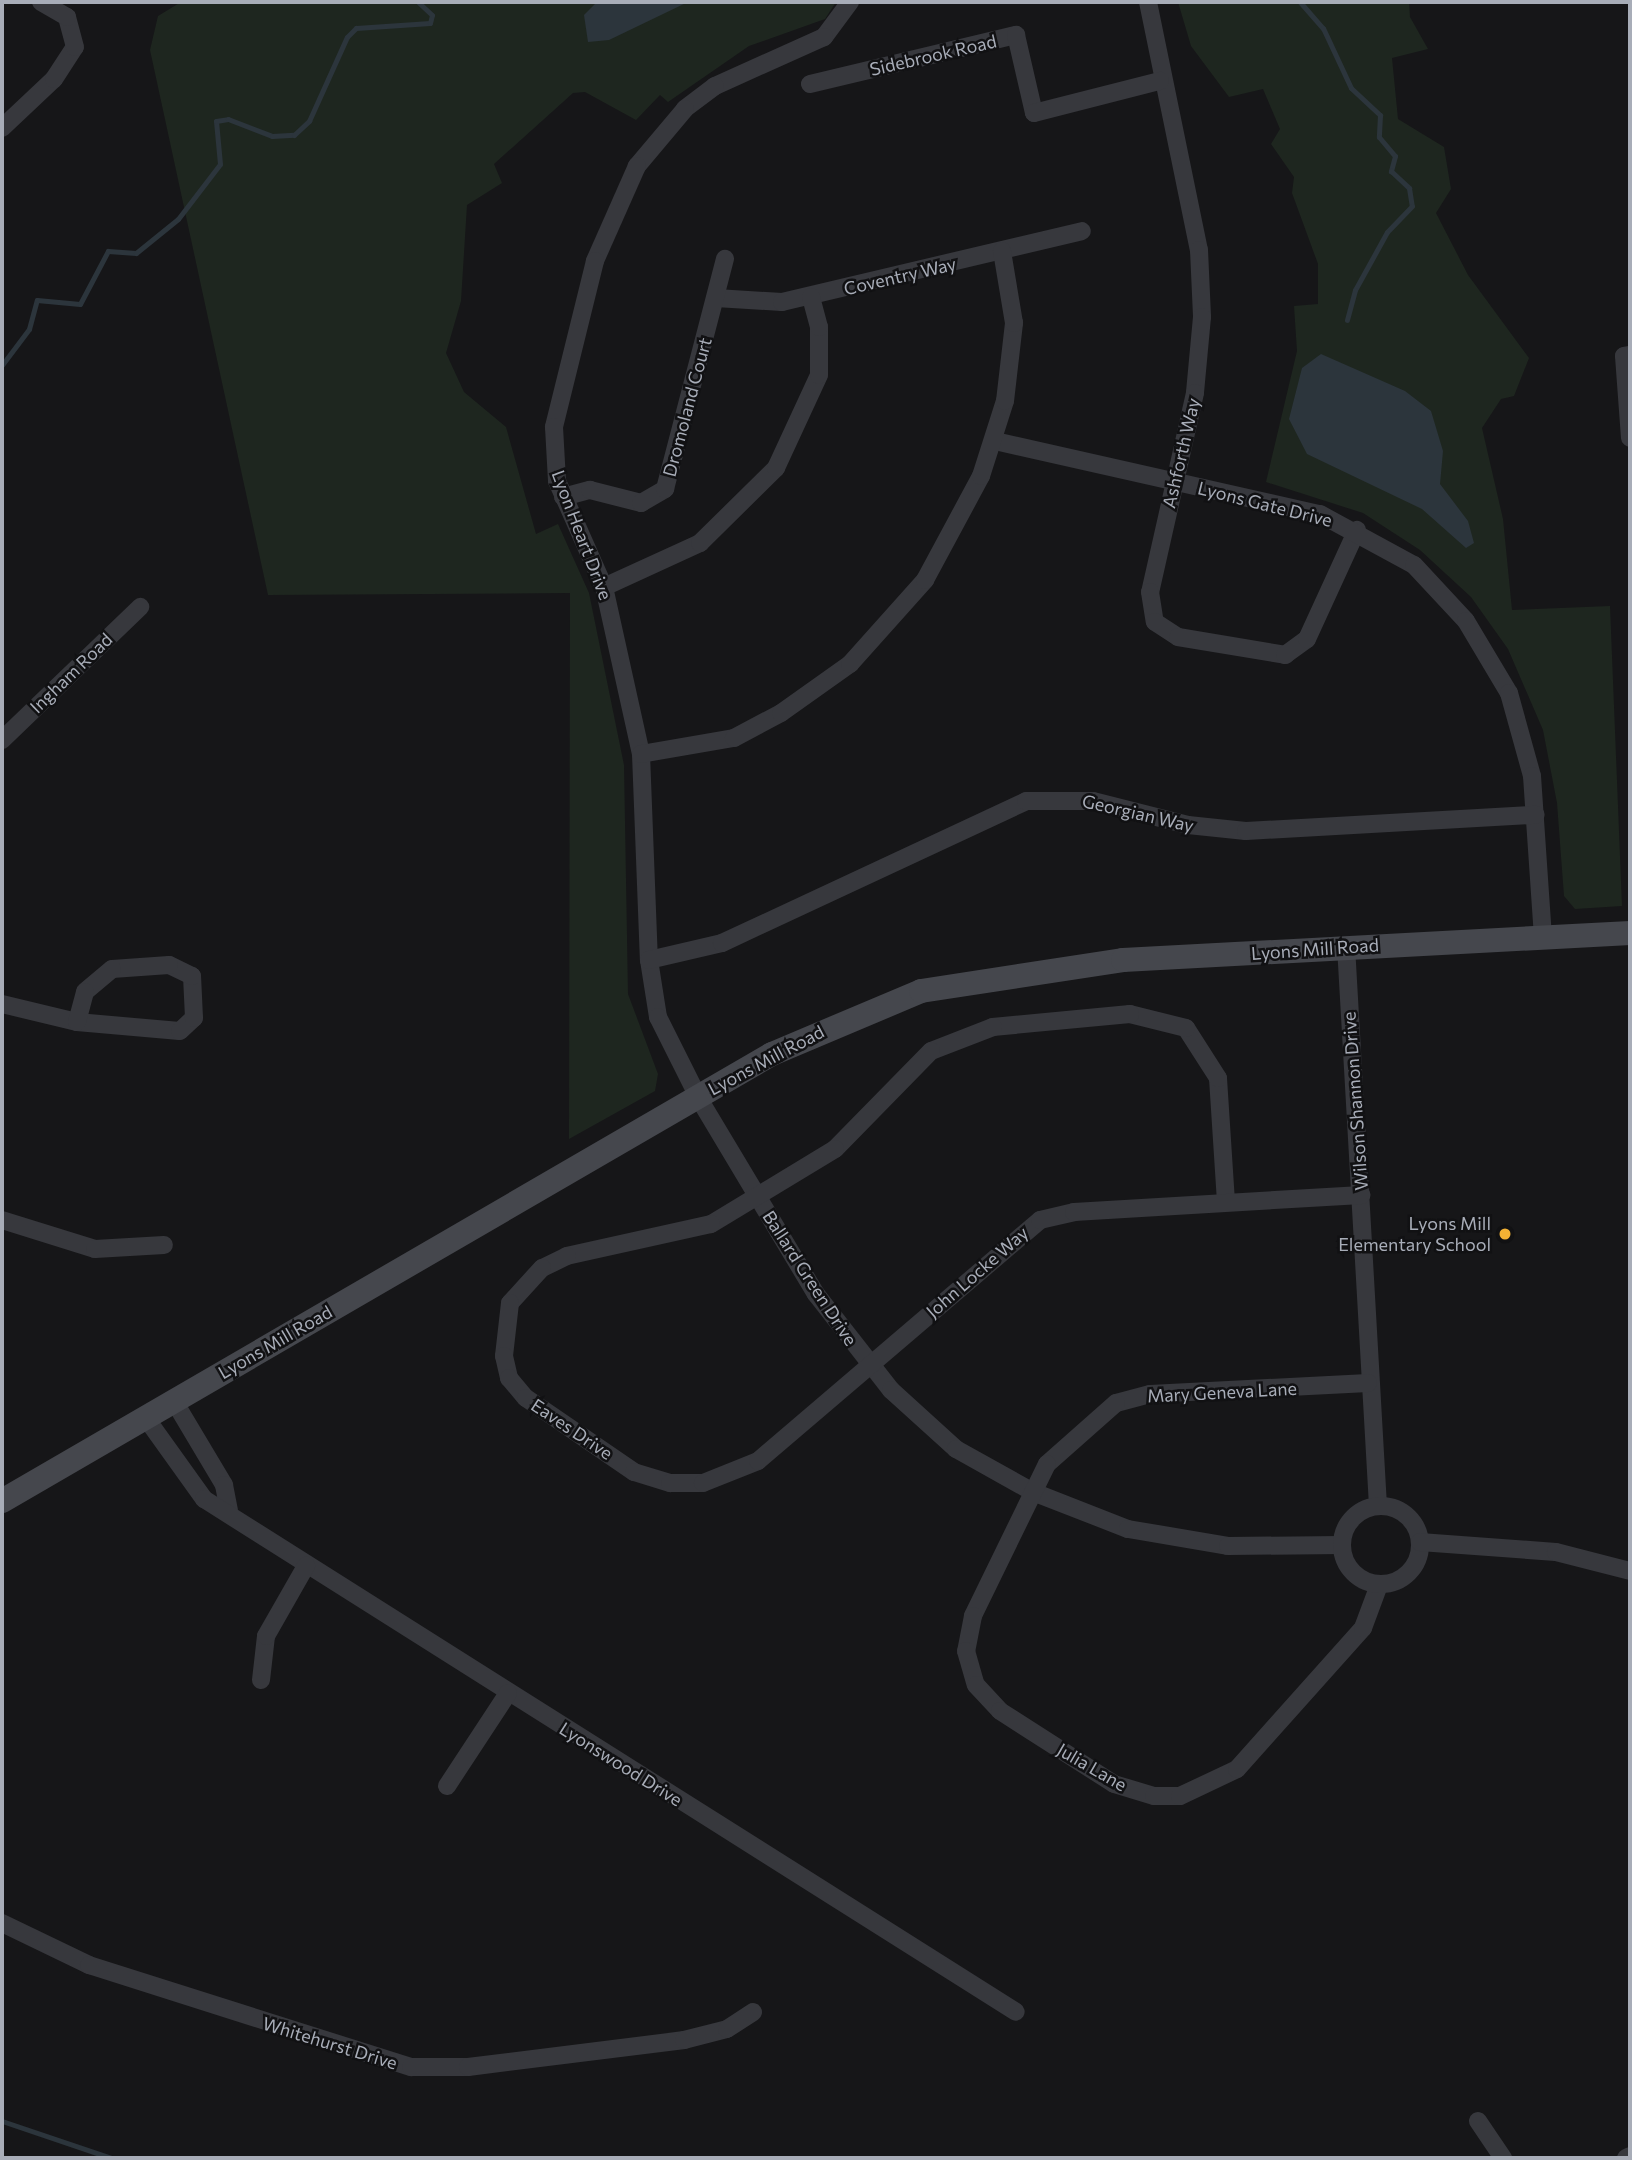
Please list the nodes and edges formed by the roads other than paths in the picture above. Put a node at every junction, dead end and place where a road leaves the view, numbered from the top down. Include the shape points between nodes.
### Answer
1 (41, 2) edge
2 (850, 2) edge
3 (1148, 2) edge
4 (1160, 81) junction
5 (810, 84) dead end
6 (2, 128) edge
7 (1082, 232) dead end
8 (1002, 251) junction
9 (725, 259) dead end
10 (811, 297) junction
11 (716, 298) junction
12 (1630, 355) edge
13 (1630, 438) edge
14 (995, 441) junction
15 (1175, 482) junction
16 (563, 497) junction
17 (1357, 530) junction
18 (604, 587) junction
19 (140, 607) dead end
20 (2, 740) edge
21 (641, 754) junction
22 (1536, 815) junction
23 (1630, 933) edge
24 (1543, 937) junction
25 (1346, 946) junction
26 (649, 960) junction
27 (2, 1004) edge
28 (77, 1022) junction
29 (698, 1097) junction
30 (1361, 1195) junction
31 (758, 1196) junction
32 (1226, 1202) junction
33 (2, 1220) edge
34 (164, 1245) dead end
35 (869, 1365) junction
36 (1368, 1384) junction
37 (174, 1402) junction
38 (146, 1418) junction
39 (1033, 1492) junction
40 (2, 1501) edge
41 (1378, 1506) junction
42 (229, 1511) junction
43 (1420, 1542) junction
44 (1342, 1545) junction
45 (306, 1566) junction
46 (1630, 1571) edge
47 (1379, 1585) junction
48 (261, 1680) dead end
49 (508, 1693) junction
50 (447, 1786) dead end
51 (2, 1923) edge
52 (753, 2012) dead end
53 (1016, 2012) dead end
54 (1479, 2121) dead end
55 (1503, 2158) edge

1 - 6 street via 67,17 75,47 54,79
2 - 16 street, Lyon Heart Drive via 824,37 715,86 685,109 619,195 595,261 554,427
3 - 4 street, Ashforth Way
4 - 5 street, Sidebrook Road via 1034,113 1016,35
4 - 15 street, Ashforth Way via 1202,286 1201,352
7 - 8 street, Coventry Way
8 - 10 street, Coventry Way
8 - 14 street via 1014,323
9 - 11 street, Dromoland Court
10 - 11 street, Coventry Way via 763,305
10 - 18 street via 820,327 819,375 776,468 700,543 645,573
11 - 16 street, Dromoland Court via 660,497 641,503 590,490
12 - 13 street via 1624,356
14 - 15 street, Lyons Gate Drive
14 - 21 street via 947,547 902,610 850,664 781,713 734,737
15 - 17 street, Lyons Gate Drive via 1284,505
15 - 17 street, Ashforth Way via 1150,592 1155,622 1178,637 1269,657 1297,649 1307,639
16 - 18 street, Lyon Heart Drive
17 - 22 street, Lyons Gate Drive via 1442,592 1490,655 1521,730
18 - 21 street, Lyon Heart Drive
19 - 20 street, Ingham Road
21 - 26 street, Lyon Heart Drive
22 - 24 street, Lyons Gate Drive
22 - 26 street, Georgian Way via 1246,831 1079,799 1026,801 722,943
23 - 24 main road, Lyons Mill Road
24 - 25 main road, Lyons Mill Road
25 - 29 main road, Lyons Mill Road via 1123,960 968,980 853,1016
25 - 30 street, Wilson Shannon Drive
26 - 29 street, Lyon Heart Drive via 658,1017
27 - 28 street
28 - 28 street via 180,1031 194,1018 192,976 169,965 112,969 85,992
29 - 31 street, Ballard Green Drive
29 - 37 main road, Lyons Mill Road
30 - 32 street, John Locke Way
30 - 36 street, Wilson Shannon Drive
31 - 32 street, Eaves Drive via 850,1137 910,1065 951,1040 1017,1023 1130,1014 1186,1028 1212,1062 1221,1099
31 - 35 street, Ballard Green Drive via 816,1294
31 - 35 street, Eaves Drive via 695,1231 567,1256 542,1268 520,1287 503,1322 509,1378 526,1398 634,1472 686,1484 722,1479 758,1461
32 - 35 street, John Locke Way via 1040,1220
33 - 34 street via 95,1249
35 - 39 street, Ballard Green Drive via 956,1449
36 - 39 street, Mary Geneva Lane via 1130,1398 1058,1449
36 - 41 street, Wilson Shannon Drive
37 - 38 main road, Lyons Mill Road
37 - 42 street via 224,1485
38 - 40 main road, Lyons Mill Road
38 - 42 street, Lyonswood Drive via 204,1499
39 - 44 street, Ballard Green Drive via 1128,1529 1178,1540 1228,1546
39 - 47 street, Julia Lane via 972,1616 969,1669 1000,1711 1134,1791 1180,1796 1237,1769 1363,1628
41 - 43 street via 1407,1515
41 - 44 street via 1352,1518
42 - 45 street, Lyonswood Drive
43 - 46 street via 1556,1552
43 - 47 street via 1404,1577
44 - 47 street via 1352,1572
45 - 48 street via 266,1636
45 - 49 street, Lyonswood Drive
49 - 50 street
49 - 53 street, Lyonswood Drive
51 - 52 street, Whitehurst Drive via 89,1965 411,2067 448,2069 684,2040 727,2029
54 - 55 street

